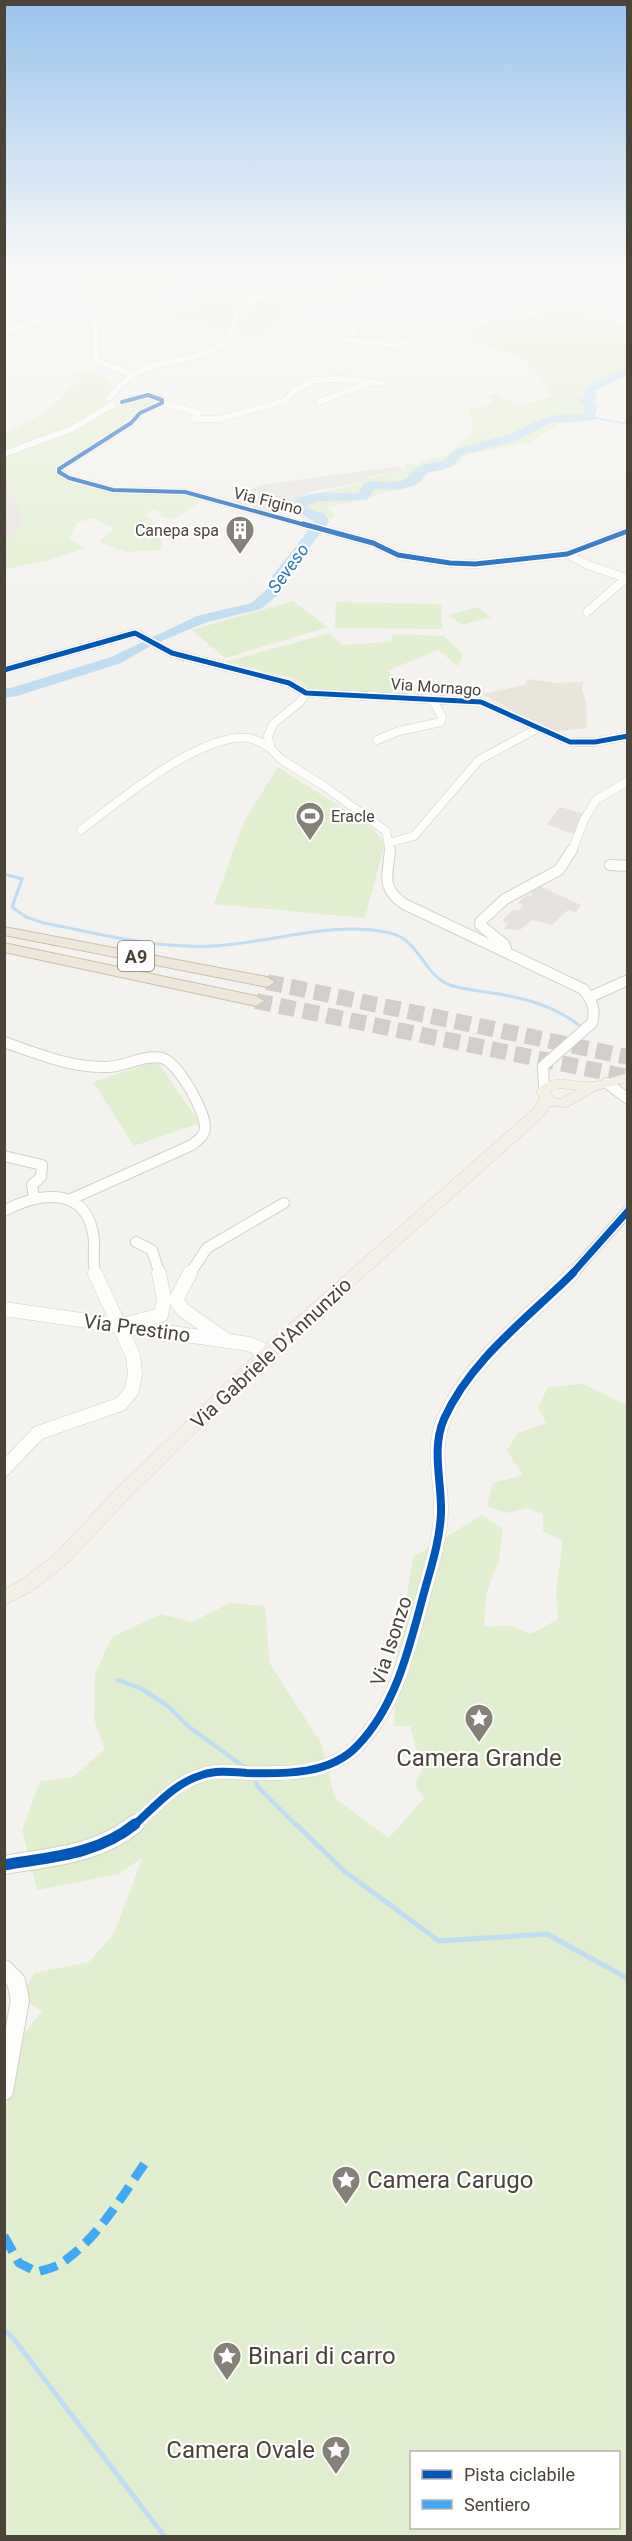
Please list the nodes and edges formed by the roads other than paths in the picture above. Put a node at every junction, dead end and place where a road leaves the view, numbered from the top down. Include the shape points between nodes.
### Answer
1 (115, 393) edge
2 (118, 393) edge
3 (290, 393) edge
4 (343, 393) edge
5 (121, 399) junction
6 (109, 402) junction
7 (319, 402) dead end
8 (162, 403) junction
9 (38, 442) junction
10 (4, 454) edge
11 (4, 460) edge
12 (627, 531) edge
13 (567, 554) junction
14 (587, 612) dead end
15 (4, 670) edge
16 (306, 693) junction
17 (432, 699) junction
18 (538, 728) junction
19 (627, 736) edge
20 (377, 740) dead end
21 (271, 749) junction
22 (627, 781) edge
23 (81, 830) dead end
24 (392, 842) junction
25 (610, 865) dead end
26 (627, 866) edge
27 (4, 931) edge
28 (4, 947) edge
29 (504, 951) junction
30 (627, 980) edge
31 (267, 982) tunnel mouth
32 (590, 997) junction
33 (256, 1001) tunnel mouth
34 (4, 1042) edge
35 (627, 1077) edge
36 (607, 1083) junction
37 (563, 1084) junction
38 (592, 1087) junction
39 (546, 1095) junction
40 (574, 1097) junction
41 (627, 1099) edge
42 (4, 1156) edge
43 (34, 1197) junction
44 (69, 1200) junction
45 (284, 1203) dead end
46 (627, 1210) edge
47 (4, 1211) edge
48 (136, 1242) dead end
49 (4, 1310) edge
50 (122, 1325) junction
51 (229, 1342) junction
52 (268, 1353) junction
53 (4, 1469) edge
54 (4, 1598) edge
55 (4, 1865) edge
56 (4, 1969) edge
57 (4, 2091) edge

1 - 6 street
2 - 5 street
3 - 8 street via 285,401 214,419 196,419 199,413
4 - 7 street
5 - 6 street
5 - 8 street via 156,396
6 - 9 street via 74,428
8 - 13 street, Via Figino via 140,413 59,472 113,490 185,492 373,543 398,555 450,563 488,563
9 - 10 street
9 - 11 street via 40,445
12 - 13 street, Via Figino
13 - 14 street via 626,578
15 - 16 street via 135,633 172,653 289,683
16 - 17 street, Via Mornago
16 - 21 street via 273,724 268,736
17 - 18 street, Via Mornago via 481,702
17 - 20 street via 441,722
18 - 19 street, Via Mornago via 579,744
18 - 24 street via 479,760 414,836
21 - 23 street via 256,739 245,738 208,746 139,787
21 - 24 street via 378,824
22 - 29 street via 596,800 570,856 559,870 505,899 481,921 483,929 505,944
24 - 29 street via 387,882 396,900
25 - 26 street
27 - 31 highway, A9
28 - 33 highway, A9
29 - 32 street via 583,989
30 - 32 street
32 - 39 street via 595,1014 592,1023 543,1066
34 - 44 street via 74,1066 112,1067 146,1058 169,1061 179,1069 205,1125 203,1135 192,1145
35 - 36 main road
36 - 38 main road
36 - 41 street
37 - 38 main road
37 - 39 main road via 550,1084
37 - 40 main road via 573,1090
38 - 40 main road
39 - 40 main road via 567,1103
39 - 52 main road, Via Gabriele D'Annunzio
42 - 43 street via 42,1166 41,1177 32,1185
43 - 44 street via 58,1196
43 - 47 street
44 - 50 street via 90,1220 94,1269
45 - 51 street via 207,1248 176,1300 183,1310
46 - 55 street, Via Isonzo via 570,1276 488,1354 456,1396 442,1423 438,1468 441,1523 408,1654 390,1698 352,1750 339,1760 310,1769 199,1775 107,1842
48 - 50 street via 152,1250 164,1306 161,1315
49 - 50 street, Via Prestino
50 - 51 street, Via Prestino
50 - 53 street via 135,1370 136,1381 129,1398 112,1409 38,1433
51 - 52 street, Via Prestino via 249,1344
52 - 54 main road, Via Gabriele D'Annunzio via 122,1494 60,1560
56 - 57 street via 16,1981 20,2000

